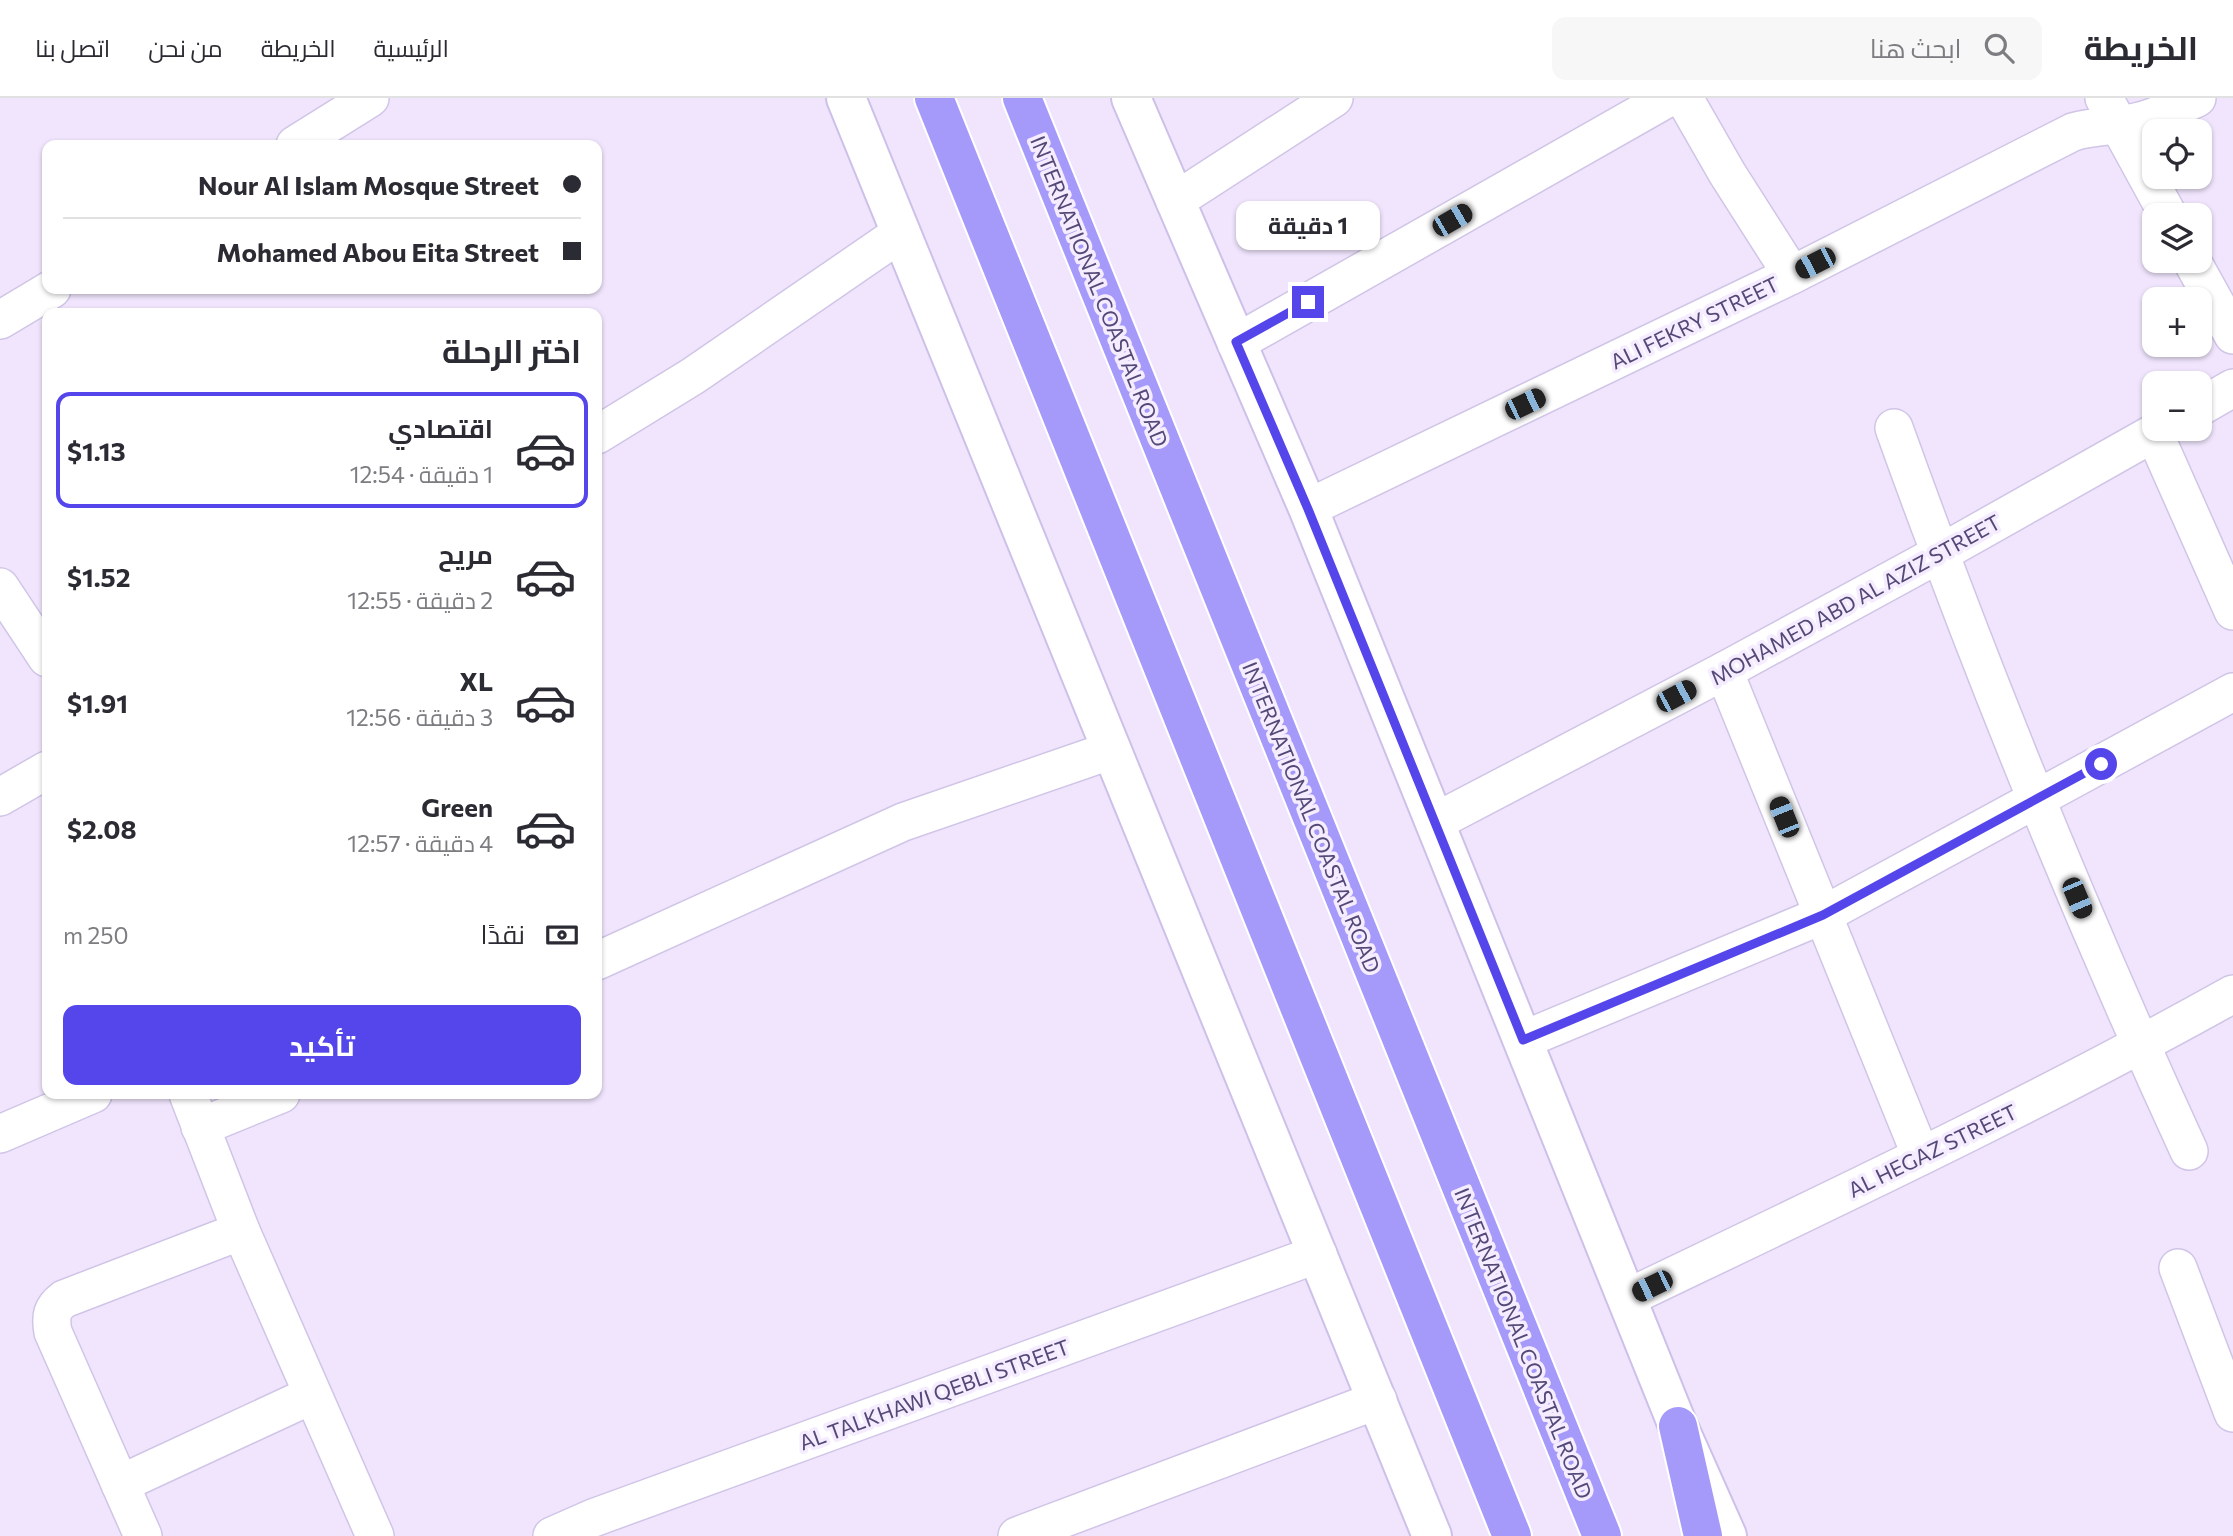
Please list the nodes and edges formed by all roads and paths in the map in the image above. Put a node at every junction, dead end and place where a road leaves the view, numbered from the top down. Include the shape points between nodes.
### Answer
1 (370, 98) edge
2 (846, 98) edge
3 (934, 98) edge
4 (1022, 98) edge
5 (1131, 98) edge
6 (1334, 98) edge
7 (1668, 98) edge
8 (1684, 98) edge
9 (2197, 98) edge
10 (2111, 112) edge
11 (303, 140) edge
12 (1175, 201) junction
13 (2161, 203) edge
14 (901, 233) junction
15 (2199, 273) edge
16 (1792, 275) junction
17 (44, 294) edge
18 (0, 320) edge
19 (2233, 335) edge
20 (1236, 342) junction
21 (2233, 388) edge
22 (2212, 400) edge
23 (1894, 428) dead end
24 (602, 432) edge
25 (2142, 440) edge
26 (2162, 441) edge
27 (1308, 509) junction
28 (1939, 554) junction
29 (0, 587) edge
30 (2233, 611) edge
31 (42, 650) edge
32 (1724, 671) junction
33 (2233, 692) edge
34 (1112, 750) junction
35 (42, 773) edge
36 (0, 797) edge
37 (2035, 800) junction
38 (1435, 822) junction
39 (1823, 915) junction
40 (602, 959) edge
41 (2233, 994) edge
42 (1523, 1040) junction
43 (2140, 1045) junction
44 (81, 1099) edge
45 (254, 1099) edge
46 (194, 1110) edge
47 (0, 1134) edge
48 (2189, 1151) dead end
49 (1921, 1156) junction
50 (241, 1231) junction
51 (1318, 1254) junction
52 (2178, 1268) dead end
53 (1627, 1298) junction
54 (312, 1395) junction
55 (1378, 1400) junction
56 (2233, 1413) edge
57 (1678, 1426) junction
58 (120, 1484) junction
59 (144, 1536) edge
60 (375, 1536) edge
61 (552, 1536) edge
62 (1017, 1536) edge
63 (1432, 1536) edge
64 (1512, 1536) edge
65 (1602, 1536) edge
66 (1703, 1536) edge
67 (1727, 1536) edge

1 - 11 street
2 - 14 street
3 - 64 highway
4 - 65 highway, INTERNATIONAL COASTAL ROAD
5 - 12 street
6 - 12 street
7 - 20 street
8 - 16 street
9 - 10 street, ALI FEKRY STREET via 2163,114
10 - 13 street
10 - 16 street, ALI FEKRY STREET via 2097,125 2073,132
12 - 20 street
14 - 24 street via 693,376
14 - 34 street
15 - 19 street
16 - 27 street, ALI FEKRY STREET
17 - 18 street
20 - 27 street
21 - 22 street
23 - 28 street
25 - 28 street, MOHAMED ABD AL AZIZ STREET
26 - 30 street
27 - 38 street
28 - 32 street, MOHAMED ABD AL AZIZ STREET
28 - 37 street
29 - 31 street
32 - 38 street, MOHAMED ABD AL AZIZ STREET
32 - 39 street
33 - 37 street
34 - 40 street via 902,822
34 - 51 street
35 - 36 street
37 - 39 street
37 - 43 street
38 - 42 street
39 - 42 street
39 - 49 street
41 - 43 street, AL HEGAZ STREET
42 - 53 street
43 - 48 street
43 - 49 street, AL HEGAZ STREET
44 - 47 street
45 - 46 street
46 - 50 street
49 - 53 street, AL HEGAZ STREET
50 - 54 street
50 - 58 street via 64,1298 54,1306 53,1332
51 - 55 street
51 - 61 street, AL TALKHAWI QEBLI STREET
52 - 56 street
53 - 57 street
54 - 58 street
54 - 60 street
55 - 62 street
55 - 63 street
57 - 66 highway
57 - 67 street
58 - 59 street

